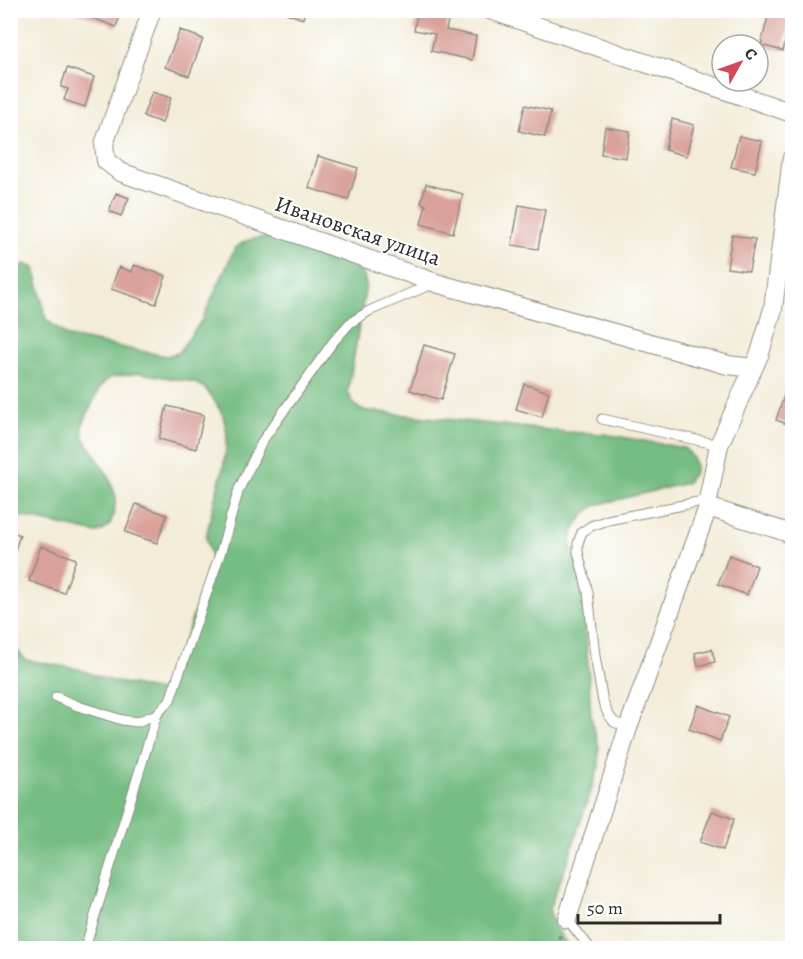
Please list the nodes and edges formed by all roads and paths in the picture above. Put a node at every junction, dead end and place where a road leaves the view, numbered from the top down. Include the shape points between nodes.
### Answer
1 (152, 10) edge
2 (490, 10) edge
3 (792, 113) edge
4 (792, 158) edge
5 (436, 283) junction
6 (753, 368) junction
7 (602, 419) dead end
8 (719, 445) junction
9 (708, 504) junction
10 (792, 534) edge
11 (56, 697) dead end
12 (157, 714) junction
13 (628, 728) junction
14 (567, 920) joint
15 (85, 948) edge
16 (590, 948) edge

1 - 5 street, Ивановская улица via 104,144 106,161 120,172
2 - 3 street
4 - 6 street via 773,309
5 - 6 street, Ивановская улица via 728,365
5 - 12 lane via 369,310 350,322 263,440 239,489 170,700
6 - 8 street
7 - 8 lane
8 - 9 street
9 - 10 street
9 - 13 street
9 - 13 lane via 608,520 582,532 578,543 603,702 614,722
11 - 12 lane via 122,720 137,722
12 - 15 lane
13 - 14 street
14 - 16 lane

